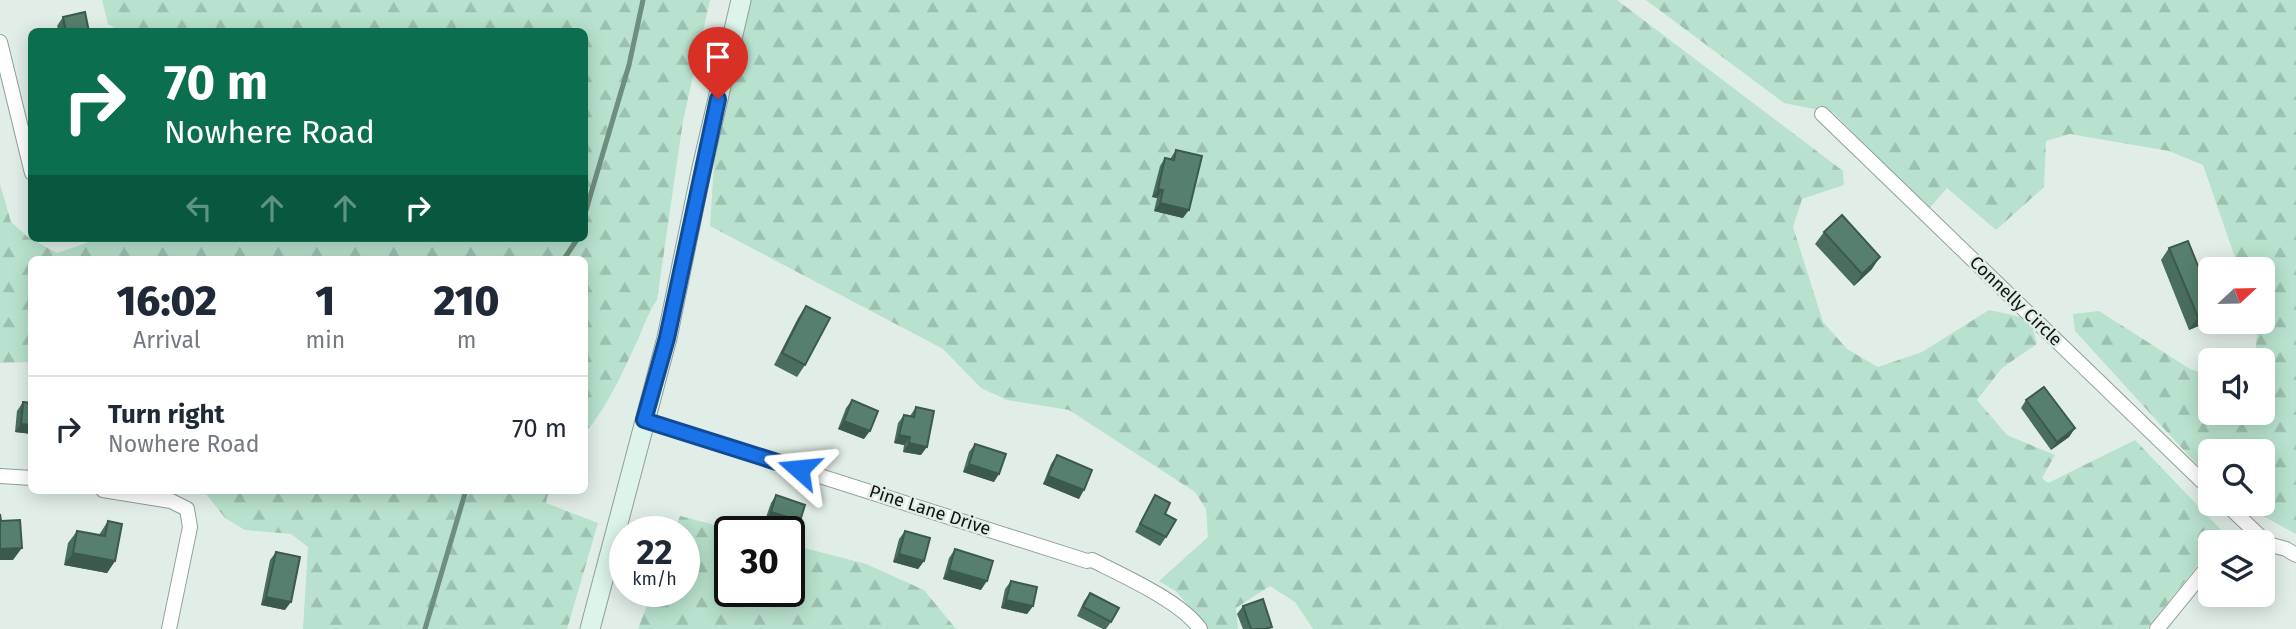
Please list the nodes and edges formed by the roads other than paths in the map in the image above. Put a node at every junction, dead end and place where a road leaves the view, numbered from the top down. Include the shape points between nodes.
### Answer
1 (741, 0) edge
2 (0, 42) edge
3 (1822, 114) dead end
4 (28, 157) edge
5 (644, 420) junction
6 (0, 476) edge
7 (2198, 477) edge
8 (28, 478) edge
9 (128, 494) edge
10 (2237, 516) edge
11 (2251, 530) edge
12 (2275, 547) edge
13 (2296, 555) edge
14 (2198, 579) edge
15 (169, 629) edge
16 (590, 629) edge
17 (1199, 629) edge
18 (2157, 629) edge

1 - 5 street via 667,338
2 - 4 street
3 - 7 street, Connelly Circle
5 - 16 street
5 - 17 street, Pine Lane Drive via 1092,560 1170,604 1193,619
6 - 8 street
9 - 15 street via 171,501 187,509 190,527
10 - 11 street
12 - 13 street
14 - 18 street

